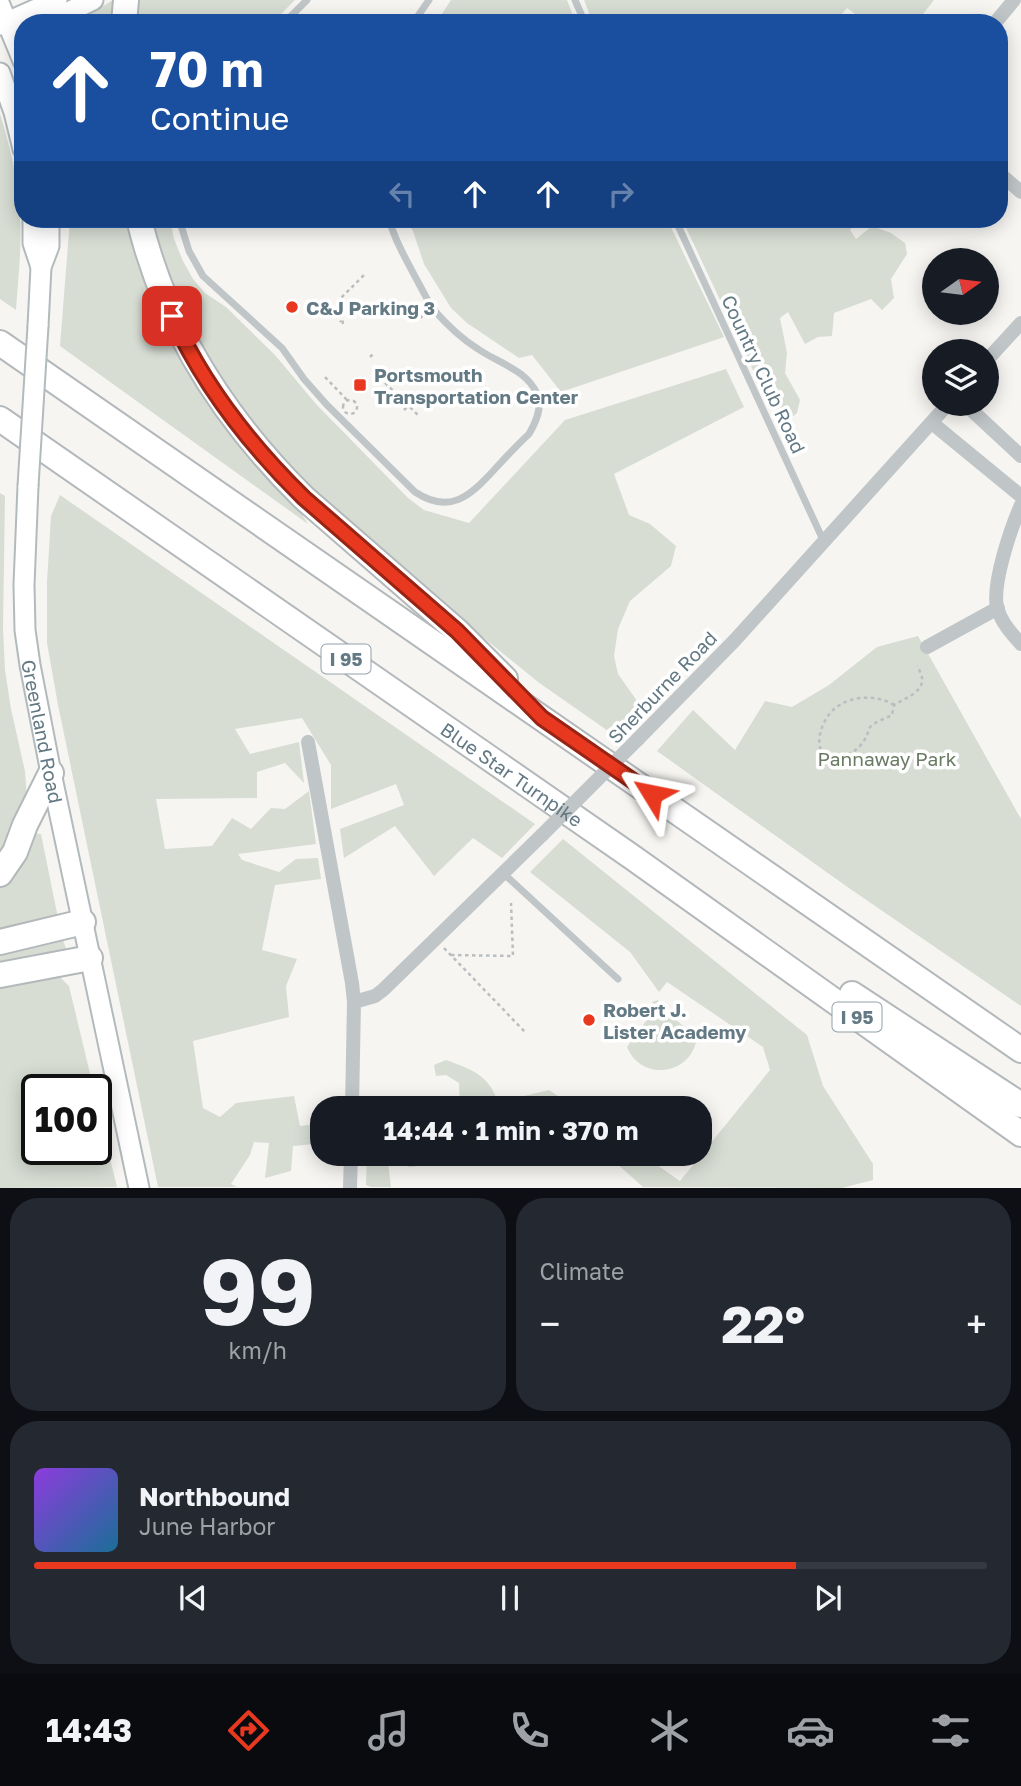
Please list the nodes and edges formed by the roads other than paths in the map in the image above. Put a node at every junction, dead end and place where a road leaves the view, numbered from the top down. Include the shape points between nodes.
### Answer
1 (57, 0) edge
2 (93, 0) edge
3 (307, 0) edge
4 (1014, 0) edge
5 (32, 14) edge
6 (64, 14) edge
7 (293, 14) edge
8 (1002, 14) edge
9 (0, 73) edge
10 (14, 112) edge
11 (33, 228) edge
12 (49, 228) edge
13 (142, 228) edge
14 (182, 228) edge
15 (392, 228) edge
16 (678, 228) edge
17 (41, 267) junction
18 (1021, 323) edge
19 (0, 343) edge
20 (999, 347) edge
21 (937, 416) edge
22 (978, 416) edge
23 (0, 419) edge
24 (932, 422) junction
25 (1021, 456) edge
26 (1021, 496) edge
27 (1021, 505) edge
28 (824, 542) junction
29 (998, 608) junction
30 (1021, 644) edge
31 (922, 650) dead end
32 (542, 718) junction
33 (309, 742) dead end
34 (51, 773) junction
35 (503, 873) junction
36 (0, 874) edge
37 (692, 899) junction
38 (83, 922) junction
39 (0, 942) edge
40 (90, 958) junction
41 (0, 975) edge
42 (618, 979) dead end
43 (354, 1002) junction
44 (1021, 1050) edge
45 (352, 1096) edge
46 (1021, 1105) edge
47 (1021, 1134) edge
48 (351, 1166) edge
49 (139, 1188) edge
50 (350, 1188) edge

1 - 5 main road
2 - 6 main road
3 - 7 lane
4 - 8 street
9 - 10 main road
11 - 17 main road, Greenland Road
12 - 17 main road, Greenland Road via 49,246
13 - 32 highway via 181,336 227,410 304,498 457,631
14 - 15 lane via 203,276 282,348 327,405 400,478 426,499 456,501 469,495 529,434 536,423 539,396 520,373 472,345 432,308
16 - 28 lane, Country Club Road
17 - 34 main road, Greenland Road, bridge via 24,586 25,630
18 - 20 street
19 - 32 highway
21 - 24 street, Sherburne Road
22 - 25 street
23 - 37 highway, Blue Star Turnpike / I 95
24 - 26 street
24 - 28 street, Sherburne Road
27 - 29 street via 997,584
28 - 35 street, Sherburne Road, bridge via 638,739
29 - 30 street
29 - 31 street
32 - 44 highway
33 - 43 street
34 - 36 highway
34 - 38 main road, Greenland Road
35 - 42 lane
35 - 43 street, Sherburne Road via 383,990
37 - 46 highway via 837,984
37 - 47 highway, Blue Star Turnpike / I 95
38 - 39 highway
38 - 40 main road, Greenland Road
40 - 41 highway
40 - 49 main road, Greenland Road
43 - 45 street
48 - 50 street

